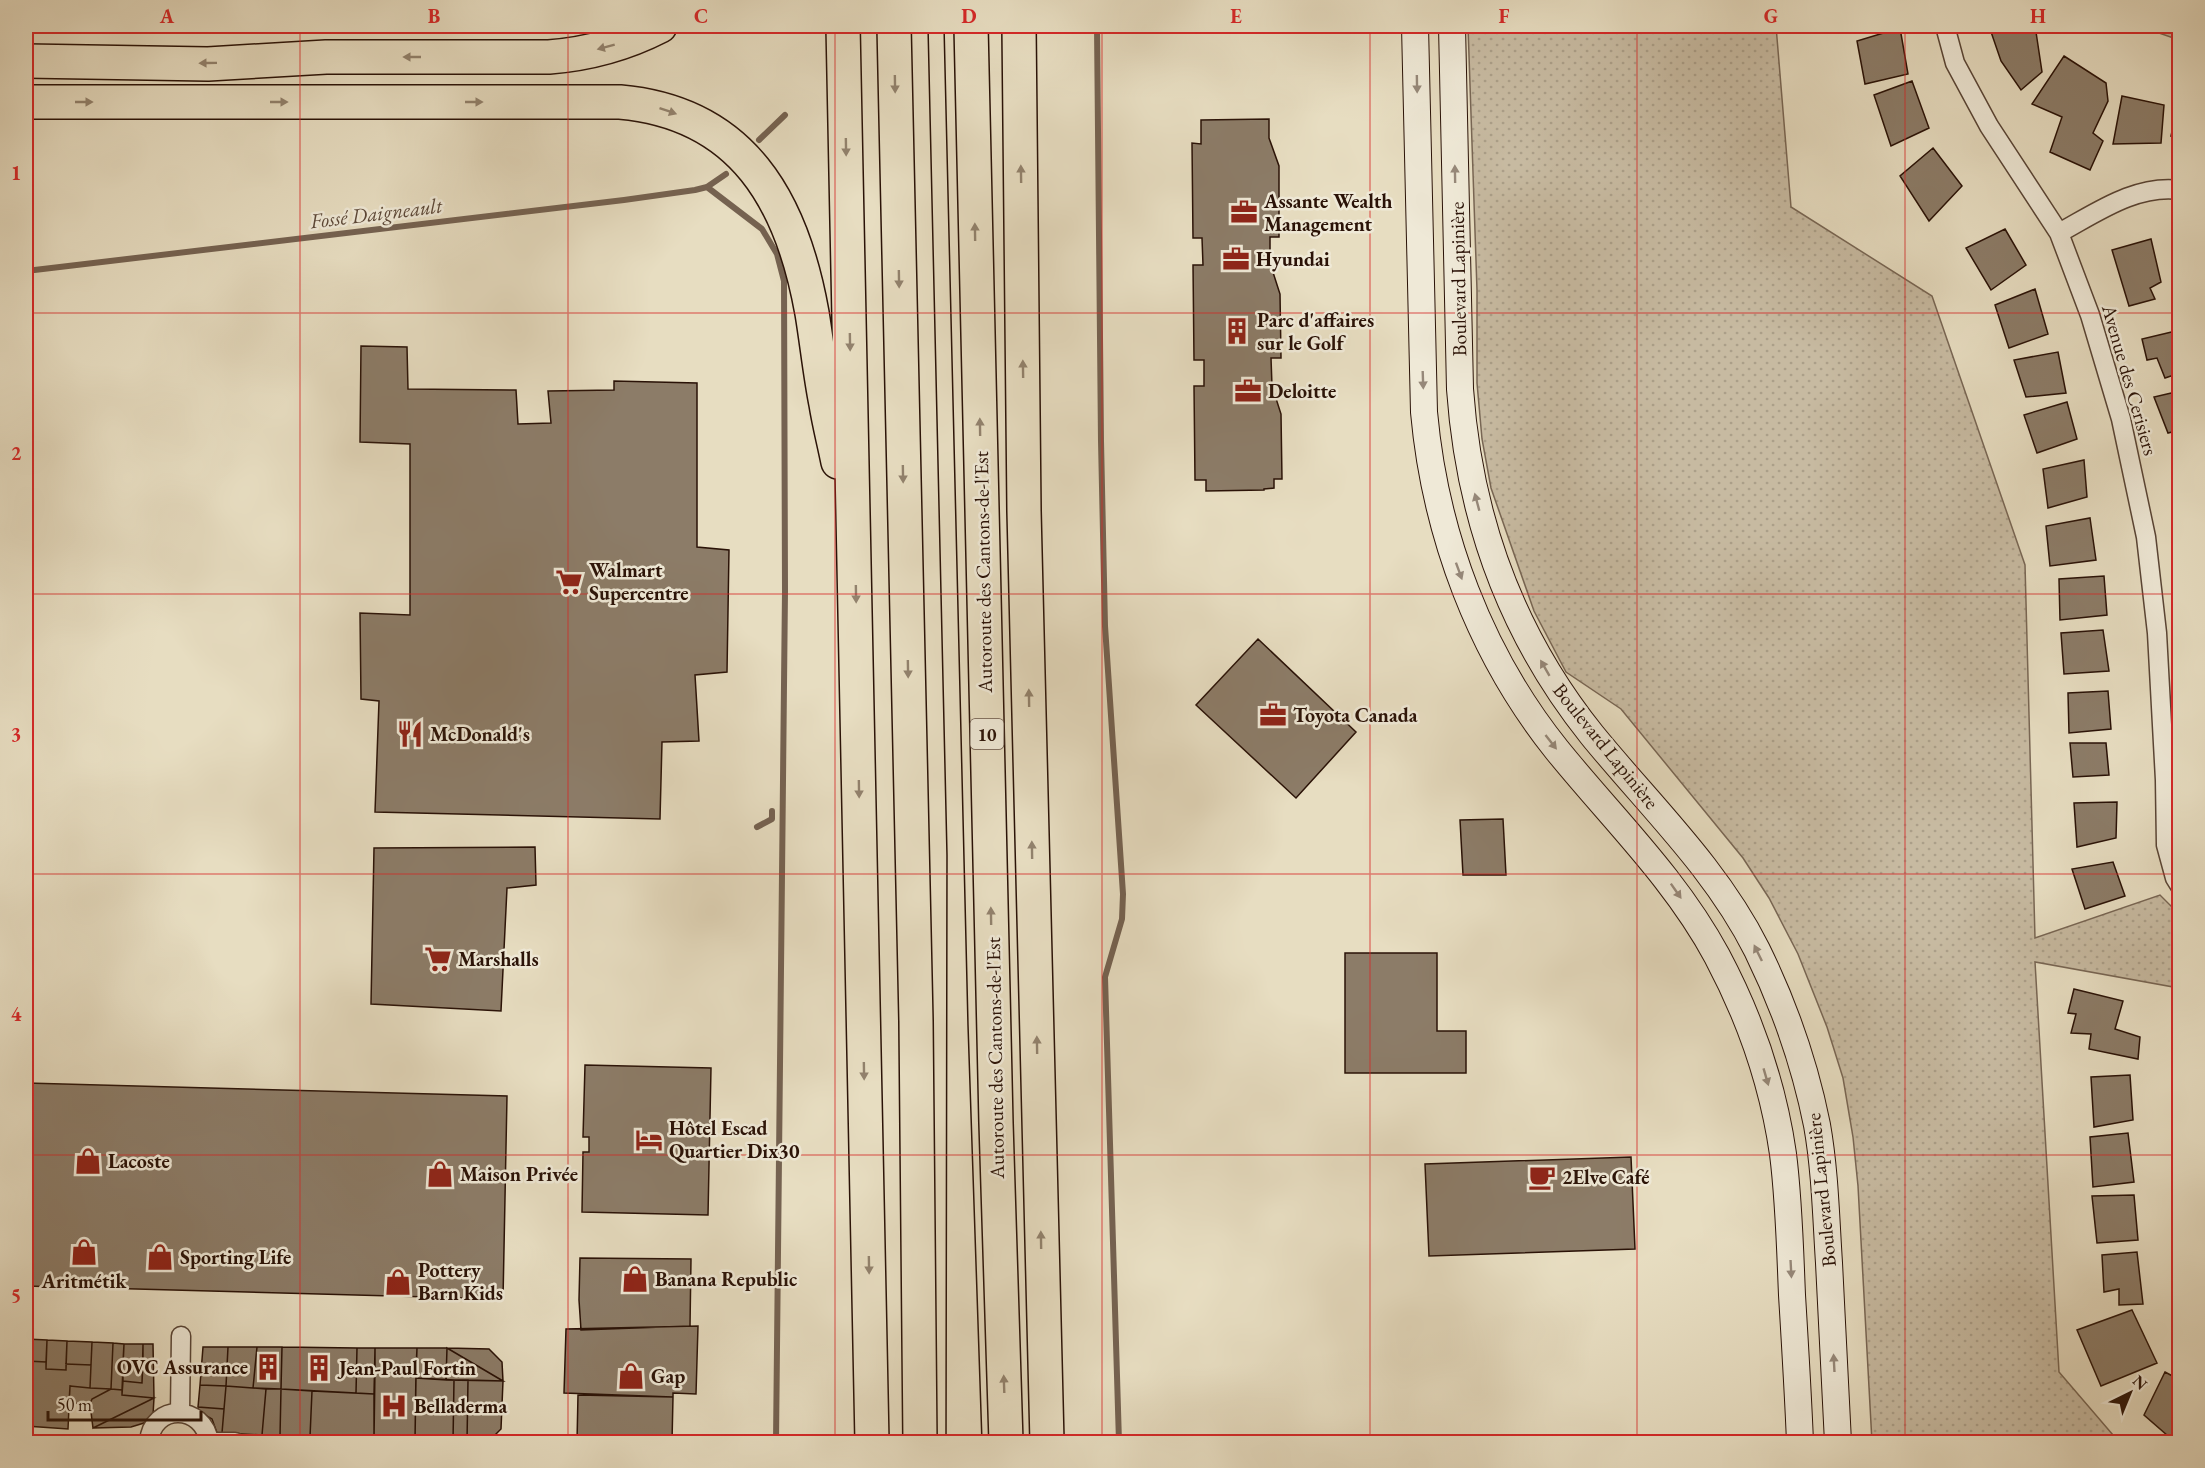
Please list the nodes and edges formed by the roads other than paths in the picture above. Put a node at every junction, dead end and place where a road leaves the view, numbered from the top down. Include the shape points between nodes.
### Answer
1 (660, 26) edge
2 (843, 26) edge
3 (894, 26) edge
4 (971, 26) edge
5 (1019, 26) edge
6 (1415, 26) edge
7 (1452, 26) edge
8 (1945, 26) edge
9 (26, 62) edge
10 (26, 102) edge
11 (2180, 190) edge
12 (2060, 233) junction
13 (855, 536) junction
14 (2180, 886) edge
15 (1043, 1298) junction
16 (181, 1336) dead end
17 (180, 1413) junction
18 (146, 1442) edge
19 (209, 1442) edge
20 (235, 1443) edge
21 (872, 1443) edge
22 (920, 1443) edge
23 (1006, 1443) edge
24 (1047, 1443) edge
25 (1064, 1443) edge
26 (1800, 1443) edge
27 (1838, 1443) edge

1 -> 9 highway via 616,45 549,57 326,57 208,64
2 -> 13 highway
3 -> 22 highway via 916,1021
23 -> 4 highway, Autoroute des Cantons-de-l'Est / 10
15 -> 5 highway via 1024,511
6 -> 26 main road, Boulevard Lapinière via 1424,412 1445,528 1473,608 1518,696 1556,749 1688,908 1717,956 1753,1035 1774,1106 1784,1169
27 -> 7 main road, Boulevard Lapinière via 1820,1146 1805,1077 1782,1006 1757,950 1711,876 1590,733 1553,682 1516,614 1482,523 1470,472 1460,389
8 - 12 street, Avenue des Cerisiers via 1955,63 1978,105
10 -> 13 highway via 620,102 655,106 690,119 717,135 753,167 774,196 789,230 812,311 825,403
11 - 12 street via 2163,188 2118,201
12 - 14 street, Avenue des Cerisiers via 2121,419 2146,537 2157,633 2166,845
13 -> 21 highway
15 - 24 highway
15 - 25 highway
16 - 17 street
17 - 18 street via 156,1423
17 - 19 street via 197,1419
19 - 20 street

